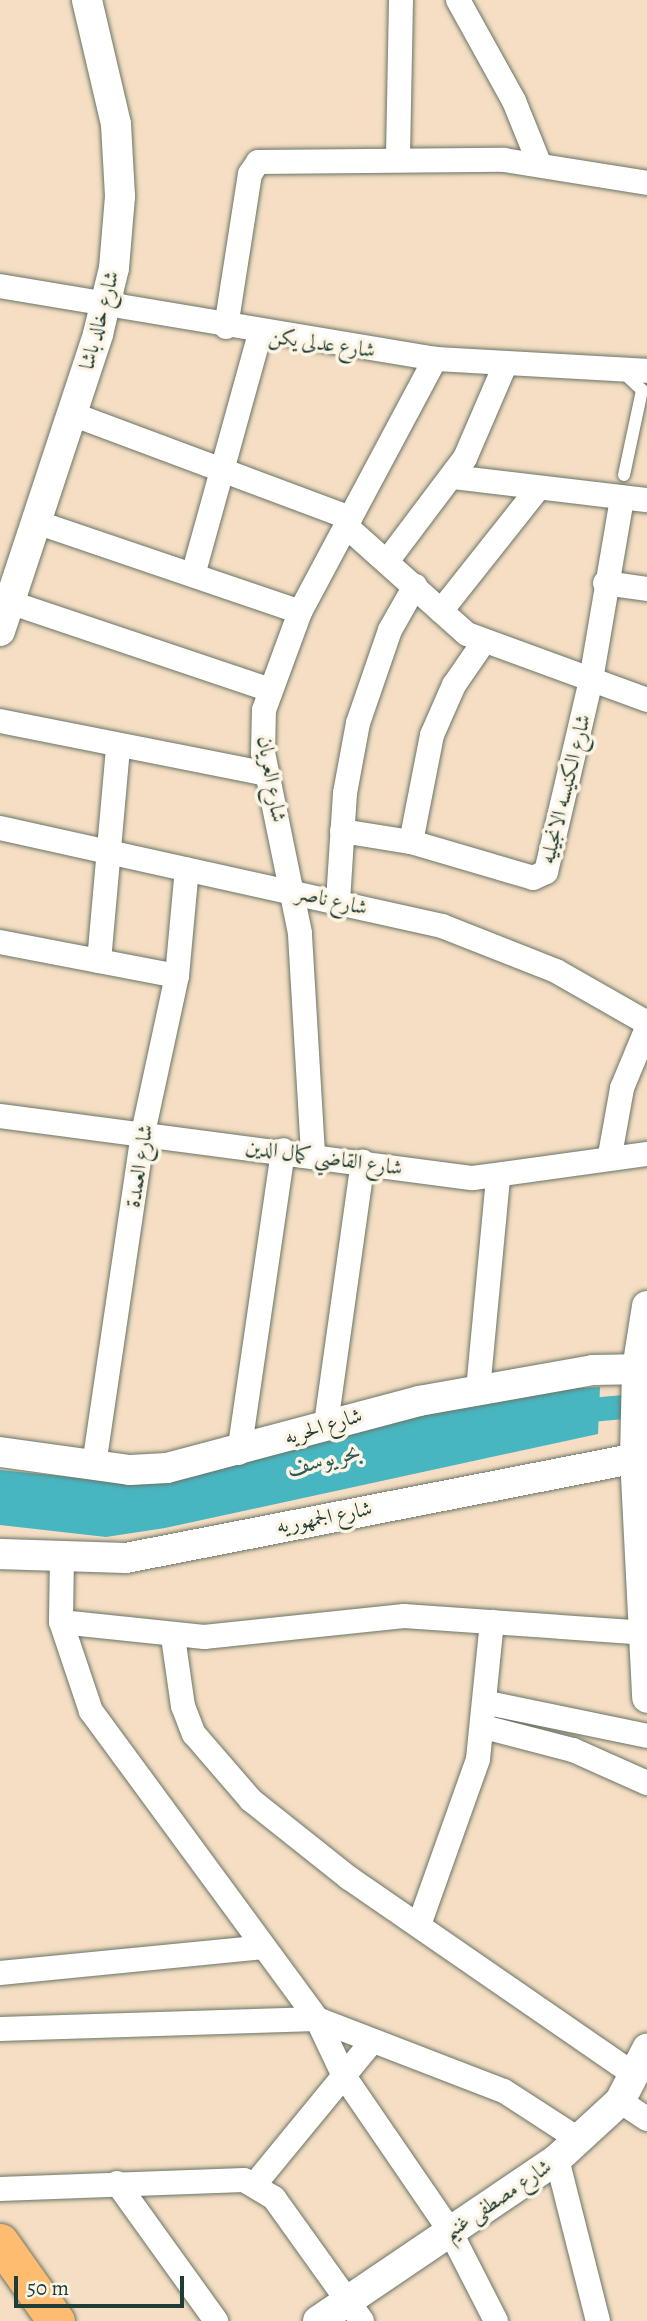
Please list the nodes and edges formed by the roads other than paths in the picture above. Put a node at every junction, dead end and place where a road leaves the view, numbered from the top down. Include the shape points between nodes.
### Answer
1 (87, 0) edge
2 (457, 0) edge
3 (404, 1) edge
4 (398, 156) junction
5 (539, 163) junction
6 (647, 183) edge
7 (0, 286) edge
8 (107, 304) junction
9 (226, 327) junction
10 (260, 334) junction
11 (435, 359) junction
12 (511, 365) junction
13 (647, 371) edge
14 (72, 414) junction
15 (223, 471) junction
16 (453, 477) junction
17 (623, 486) junction
18 (537, 491) junction
19 (647, 500) edge
20 (36, 522) junction
21 (348, 522) junction
22 (388, 560) junction
23 (193, 575) junction
24 (9, 583) edge
25 (605, 583) junction
26 (415, 586) junction
27 (647, 589) edge
28 (440, 611) junction
29 (300, 612) junction
30 (0, 631) edge
31 (483, 643) junction
32 (591, 680) junction
33 (268, 689) junction
34 (647, 700) edge
35 (0, 721) edge
36 (118, 748) junction
37 (268, 774) junction
38 (0, 828) edge
39 (342, 831) junction
40 (411, 842) junction
41 (107, 852) junction
42 (187, 869) junction
43 (294, 891) junction
44 (338, 901) junction
45 (0, 942) edge
46 (99, 961) junction
47 (177, 976) junction
48 (647, 1026) edge
49 (0, 1116) edge
50 (144, 1133) junction
51 (283, 1150) junction
52 (313, 1154) junction
53 (647, 1154) edge
54 (610, 1155) junction
55 (363, 1162) junction
56 (498, 1178) junction
57 (647, 1306) edge
58 (642, 1369) edge
59 (478, 1390) junction
60 (326, 1424) junction
61 (0, 1452) edge
62 (239, 1453) junction
63 (641, 1457) edge
64 (94, 1465) junction
65 (0, 1554) edge
66 (62, 1556) junction
67 (61, 1622) junction
68 (492, 1622) junction
69 (643, 1633) edge
70 (173, 1636) junction
71 (647, 1698) edge
72 (486, 1715) junction
73 (647, 1736) edge
74 (647, 1783) edge
75 (419, 1926) junction
76 (264, 1947) junction
77 (0, 1973) edge
78 (317, 2019) junction
79 (0, 2029) edge
80 (370, 2044) junction
81 (642, 2062) edge
82 (344, 2076) junction
83 (620, 2101) junction
84 (647, 2119) edge
85 (568, 2149) junction
86 (117, 2183) junction
87 (255, 2184) junction
88 (0, 2189) edge
89 (450, 2231) junction
90 (0, 2242) edge
91 (355, 2311) edge
92 (56, 2321) edge
93 (215, 2321) edge
94 (318, 2321) edge
95 (496, 2321) edge
96 (598, 2321) edge

1 - 8 street, شارع خالد باشا via 119,160 118,232
2 - 5 street via 514,101
3 - 4 street
4 - 5 street
4 - 9 street via 267,160 253,166
5 - 6 street
7 - 8 street, شارع عدلى يكن
8 - 9 street, شارع عدلى يكن
8 - 14 street, شارع خالد باشا
9 - 10 street, شارع عدلى يكن
10 - 11 street, شارع عدلى يكن
10 - 15 street
11 - 12 street, شارع عدلى يكن
11 - 21 street, شارع العريان
12 - 13 street, شارع عدلى يكن
12 - 16 street
12 - 17 lane via 531,374 639,382
14 - 15 street
14 - 20 street, شارع خالد باشا
15 - 21 street
15 - 23 street
16 - 18 street
16 - 22 street
17 - 18 street
17 - 19 street
17 - 25 street, شارع الكنيسه الانجيليه
18 - 28 street
20 - 23 street
20 - 24 street, شارع خالد باشا
21 - 22 street
21 - 29 street, شارع العريان
22 - 26 street
23 - 29 street
24 - 30 street, شارع خالد باشا
24 - 33 street
25 - 27 street
25 - 32 street, شارع الكنيسه الانجيليه
26 - 28 street
26 - 39 street via 367,692 350,756
28 - 31 street
29 - 33 street, شارع العريان
31 - 32 street
31 - 40 street via 454,685 432,735
32 - 34 street
32 - 40 street, شارع الكنيسه الانجيليه via 546,872 533,878
33 - 37 street, شارع العريان via 262,732
35 - 36 street
36 - 37 street
36 - 41 street
37 - 43 street, شارع العريان
38 - 41 street, شارع ناصر
39 - 40 street, شارع الكنيسه الانجيليه
39 - 44 street
41 - 42 street, شارع ناصر
41 - 46 street
42 - 43 street, شارع ناصر
42 - 47 street, شارع العمدة
43 - 44 street, شارع ناصر
43 - 52 street, شارع العريان
44 - 48 street, شارع ناصر via 481,939
45 - 46 street
46 - 47 street
47 - 50 street, شارع العمدة
48 - 54 street via 622,1088
49 - 50 street, شارع القاضي كمال الدين
50 - 51 street, شارع القاضي كمال الدين
50 - 64 street, شارع العمدة
51 - 52 street, شارع القاضي كمال الدين
51 - 62 street
52 - 55 street, شارع القاضي كمال الدين
53 - 54 street, شارع القاضي كمال الدين
54 - 56 street, شارع القاضي كمال الدين
55 - 56 street, شارع القاضي كمال الدين
55 - 60 street
56 - 59 street
57 - 58 street
58 - 59 street, شارع الحريه
58 - 63 street
59 - 60 street, شارع الحريه
60 - 62 street, شارع الحريه
61 - 64 street, شارع الحريه
62 - 64 street, شارع الحريه via 167,1468
63 - 66 street, شارع الجمهوريه via 126,1558
63 - 69 street
65 - 66 street, شارع الجمهوريه
66 - 67 street
67 - 70 street
67 - 76 street via 91,1711
68 - 69 street
68 - 70 street via 404,1616
68 - 72 street
69 - 71 street
70 - 75 street via 183,1706 219,1766 292,1835
72 - 73 street
72 - 74 street
72 - 75 street
75 - 81 street
76 - 77 street
76 - 78 street
78 - 79 street
78 - 80 street
78 - 82 street
80 - 82 street
80 - 85 street via 504,2091
81 - 83 street, شارع مصطفى غنيم
82 - 87 street
82 - 89 street
83 - 84 street
83 - 85 street, شارع مصطفى غنيم
85 - 89 street, شارع مصطفى غنيم
85 - 96 street
86 - 87 street via 220,2178
86 - 88 street
86 - 93 street
87 - 91 street via 274,2198
89 - 91 street, شارع مصطفى غنيم
89 - 95 street
90 - 92 main road
91 - 94 street, شارع مصطفى غنيم

